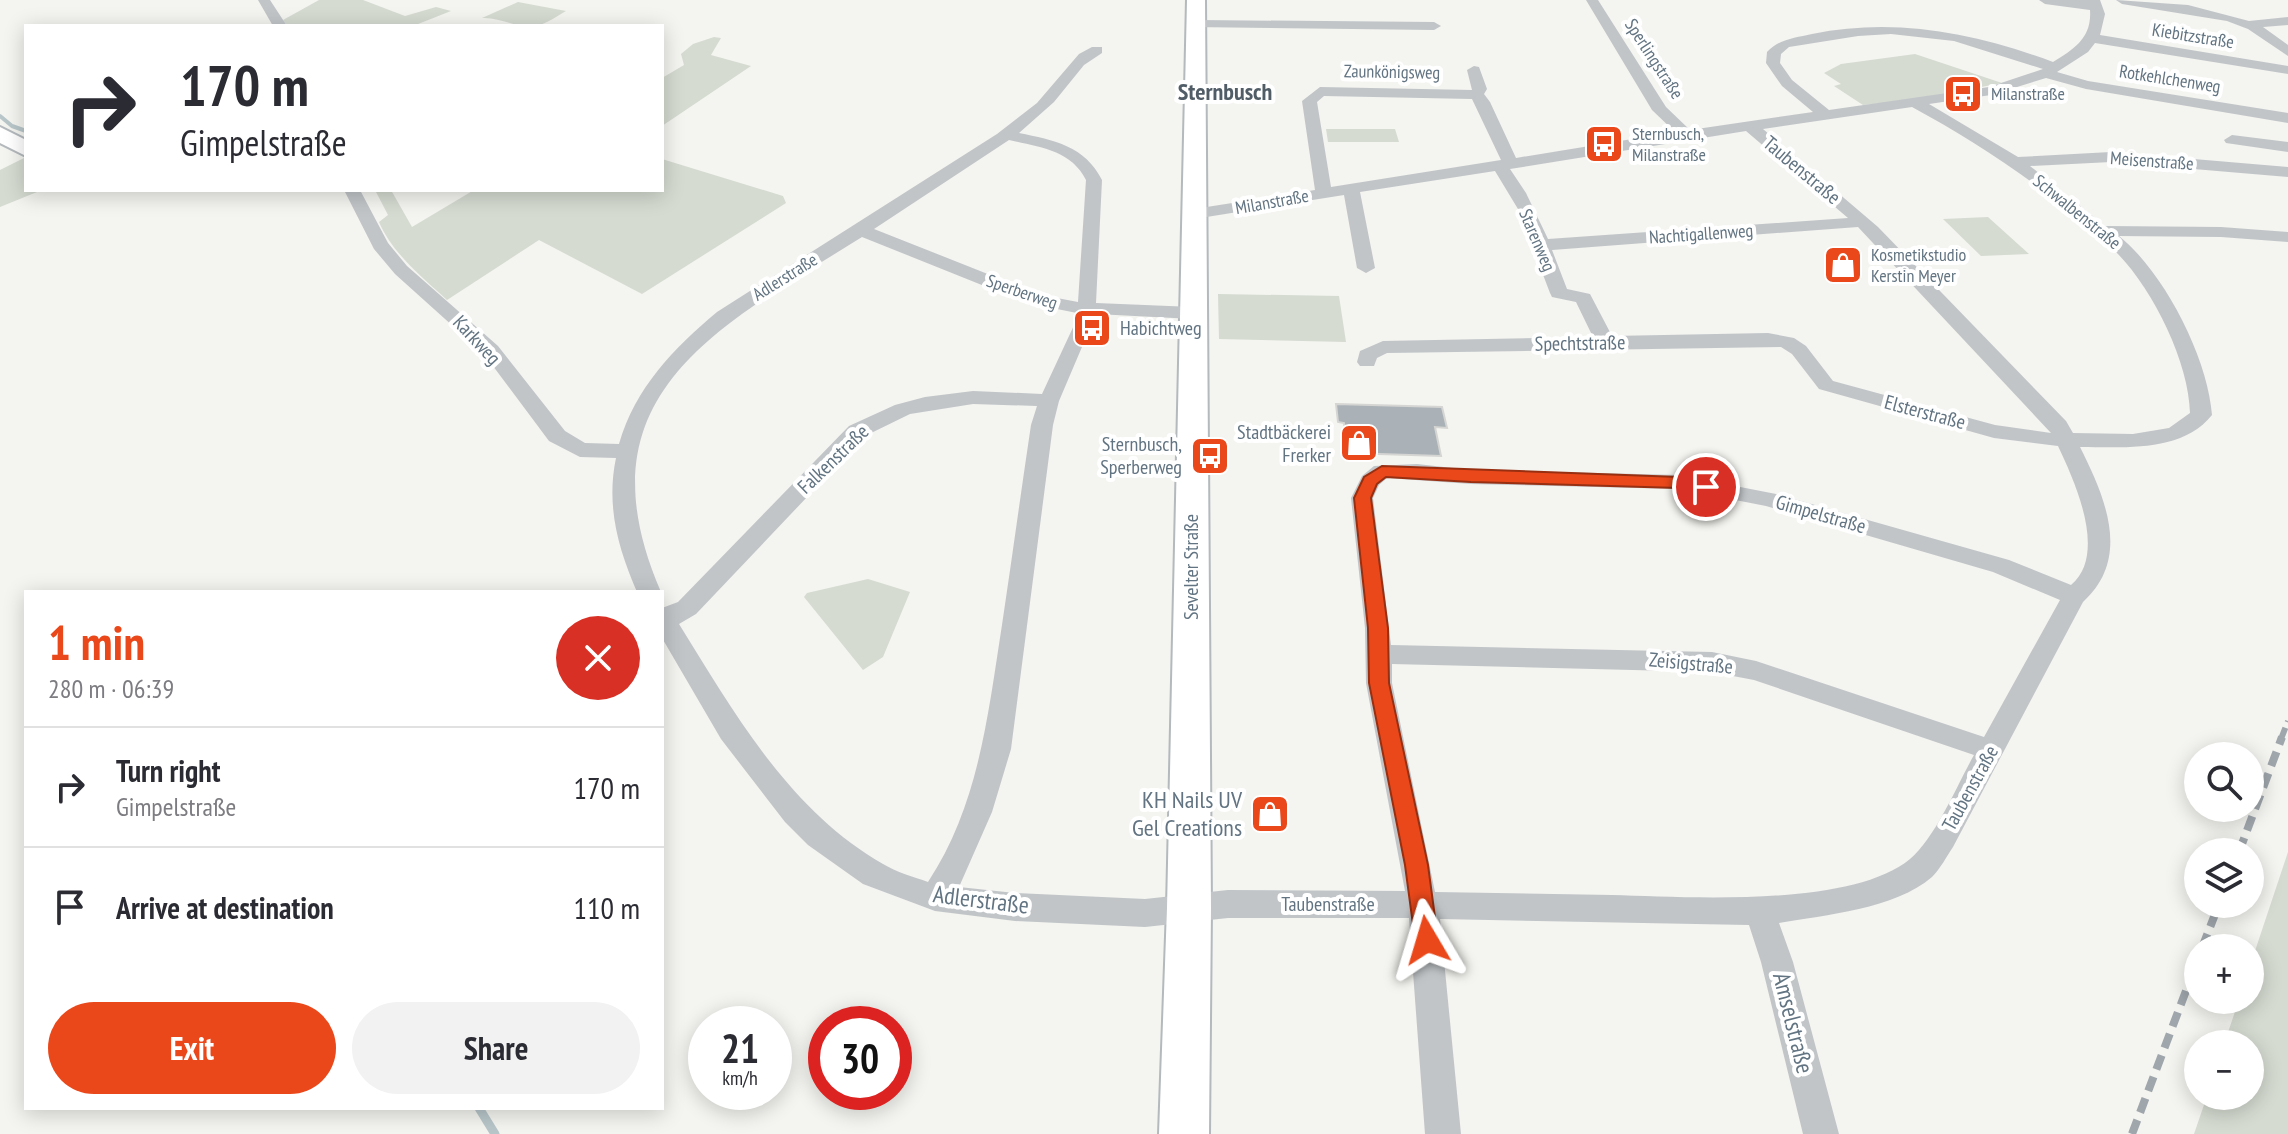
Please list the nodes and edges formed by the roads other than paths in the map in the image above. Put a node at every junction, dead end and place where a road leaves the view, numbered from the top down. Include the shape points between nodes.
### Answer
1 (264, 0) edge
2 (1196, 0) edge
3 (1592, 0) edge
4 (2045, 0) edge
5 (2122, 0) edge
6 (2096, 3) edge
7 (2288, 21) edge
8 (279, 24) edge
9 (1196, 24) junction
10 (2251, 24) junction
11 (1434, 26) dead end
12 (2092, 38) junction
13 (1097, 50) dead end
14 (2288, 52) edge
15 (1474, 70) dead end
16 (2051, 70) junction
17 (2288, 70) edge
18 (1476, 95) junction
19 (1917, 104) junction
20 (1826, 115) junction
21 (2288, 118) edge
22 (1751, 127) junction
23 (0, 134) edge
24 (1007, 135) junction
25 (1687, 135) junction
26 (2232, 140) dead end
27 (2288, 147) edge
28 (24, 150) edge
29 (24, 152) edge
30 (2015, 162) junction
31 (1505, 164) junction
32 (0, 165) edge
33 (2288, 172) edge
34 (1351, 188) junction
35 (353, 192) edge
36 (1324, 193) junction
37 (1194, 214) junction
38 (1862, 222) junction
39 (860, 230) junction
40 (2105, 231) junction
41 (2288, 237) edge
42 (1541, 245) junction
43 (1366, 268) dead end
44 (1087, 310) junction
45 (1193, 313) junction
46 (1605, 342) junction
47 (1799, 350) joint
48 (1367, 362) dead end
49 (1049, 401) junction
50 (2067, 441) junction
51 (626, 451) junction
52 (648, 590) edge
53 (2074, 596) junction
54 (664, 619) edge
55 (664, 621) edge
56 (1377, 653) junction
57 (1991, 750) junction
58 (935, 898) junction
59 (1423, 906) junction
60 (1189, 908) junction
61 (1760, 912) junction
62 (1184, 1134) edge
63 (1443, 1134) edge
64 (1821, 1134) edge

1 - 8 street
2 - 9 street, Sevelter Straße
3 - 25 street, Sperlingstraße via 1660,110
4 - 6 street
5 - 10 street
6 - 12 street
7 - 10 street
9 - 11 street
9 - 37 street, Sevelter Straße
10 - 14 street
12 - 16 street, Milanstraße
12 - 17 street, Kiebitzstraße
13 - 24 street, Adlerstraße via 1084,55 1054,94
15 - 18 street via 1480,89
16 - 19 street, Milanstraße via 1991,91
16 - 20 street, Rotkehlchenweg via 1962,37 1919,30 1877,29 1785,44 1774,52 1773,63 1787,83
16 - 21 street, Rotkehlchenweg via 2086,85
18 - 31 street
18 - 36 street, Zaunkönigsweg via 1312,95
19 - 20 street, Milanstraße
19 - 30 street, Schwalbenstraße
20 - 22 street, Milanstraße
22 - 25 street, Milanstraße
22 - 38 street, Taubenstraße
23 - 28 street
24 - 39 street, Adlerstraße
24 - 44 street via 1064,150 1089,167 1094,180
25 - 31 street, Milanstraße
26 - 27 street
29 - 32 street
30 - 33 street, Meisenstraße via 2111,157
30 - 40 street, Schwalbenstraße
31 - 34 street, Milanstraße
31 - 42 street, Starenweg
34 - 36 street, Milanstraße
34 - 43 street
35 - 51 street, Karkweg via 380,245 491,350 557,436 580,450
36 - 37 street, Milanstraße
37 - 45 street, Sevelter Straße
38 - 42 street, Nachtigallenweg
38 - 50 street, Taubenstraße
39 - 44 street, Sperberweg via 1034,299
39 - 51 street, Adlerstraße via 702,334 664,376 637,417
40 - 41 street
40 - 50 street, Schwalbenstraße via 2152,284 2185,349 2200,393 2201,415 2176,433 2133,441
42 - 46 street, Starenweg via 1559,293 1583,298
44 - 45 street, Sperberweg
44 - 49 street
45 - 60 street, Sevelter Straße
46 - 47 street, Spechtstraße via 1768,339
46 - 48 street, Spechtstraße via 1383,347 1367,355
47 - 50 street, Elsterstraße via 1826,385 1994,431
49 - 54 street, Falkenstraße via 961,397 914,403 880,416 857,431 687,608
49 - 58 street via 997,749 978,812 955,867
50 - 53 street, Taubenstraße via 2091,501 2100,556 2093,579
51 - 52 street, Adlerstraße via 623,521 634,564
53 - 56 street, Gimpelstraße via 2001,566 1768,499 1679,482 1382,471 1362,498
53 - 57 street, Taubenstraße
55 - 58 street, Adlerstraße via 731,731 795,814 874,875
56 - 57 street, Zeisigstraße via 1712,662 1756,671
56 - 59 street, Gimpelstraße
57 - 61 street, Taubenstraße via 1922,867 1895,884 1842,899
58 - 60 street, Adlerstraße via 1145,913
59 - 60 street, Taubenstraße
59 - 61 street, Taubenstraße
59 - 63 street
60 - 62 street, Sevelter Straße
61 - 64 street, Amselstraße

